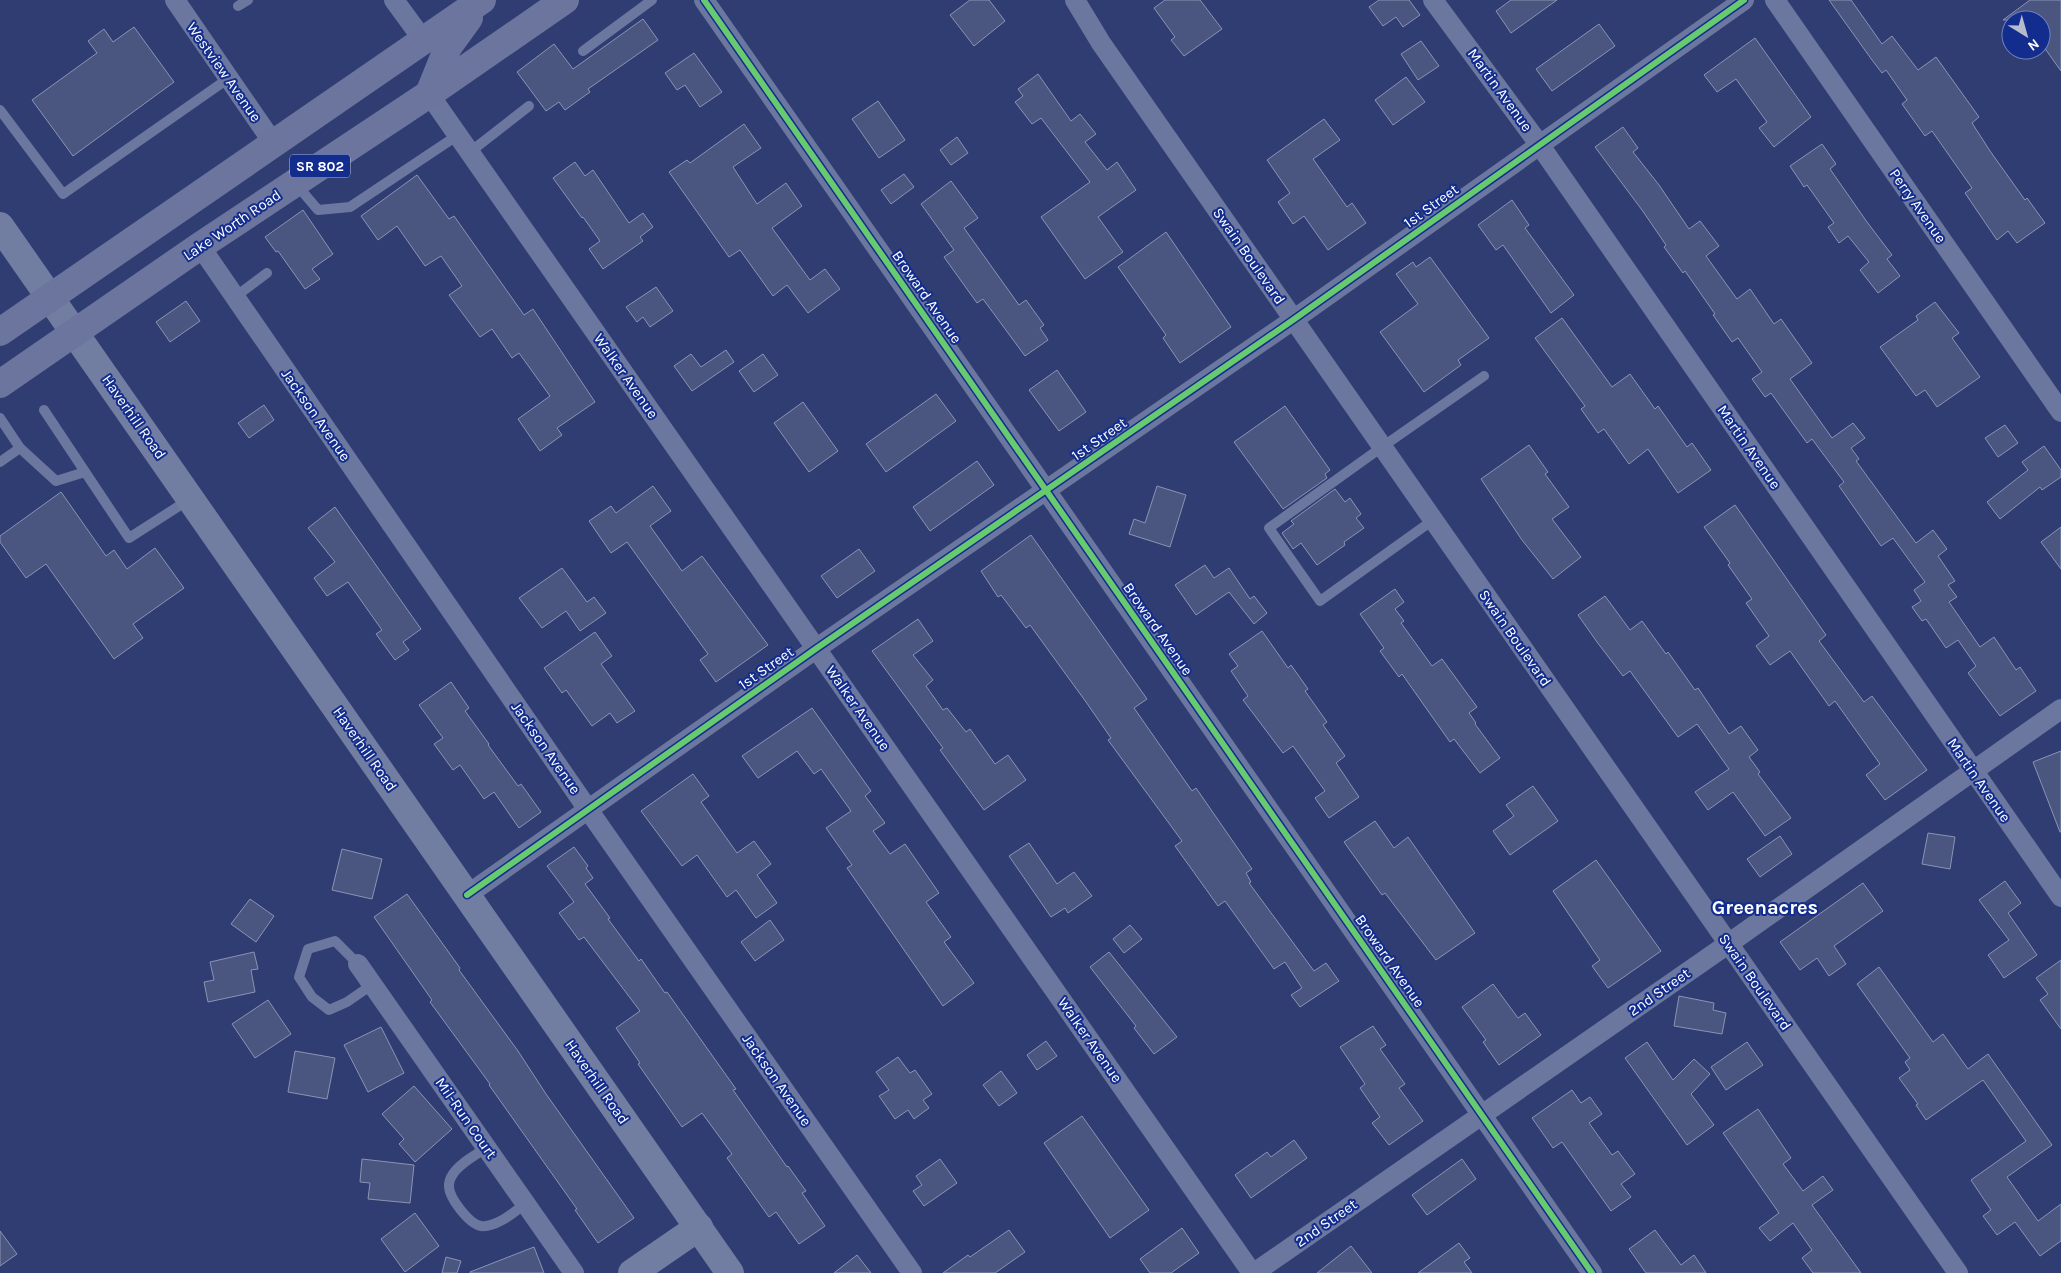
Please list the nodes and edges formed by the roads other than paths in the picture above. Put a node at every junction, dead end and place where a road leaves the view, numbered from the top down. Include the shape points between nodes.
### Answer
1 (175, 0) edge
2 (248, 0) edge
3 (394, 0) edge
4 (482, 0) edge
5 (565, 0) edge
6 (652, 0) edge
7 (704, 0) edge
8 (1075, 0) edge
9 (1433, 0) edge
10 (1744, 0) edge
11 (1775, 0) edge
12 (238, 6) dead end
13 (424, 41) junction
14 (583, 51) dead end
15 (228, 78) junction
16 (430, 94) junction
17 (530, 106) dead end
18 (0, 110) edge
19 (458, 135) junction
20 (274, 144) junction
21 (1540, 144) junction
22 (470, 152) junction
23 (295, 183) junction
24 (0, 226) edge
25 (200, 246) junction
26 (267, 274) dead end
27 (235, 297) junction
28 (51, 298) junction
29 (1293, 320) junction
30 (0, 332) edge
31 (76, 333) junction
32 (1484, 376) dead end
33 (0, 384) edge
34 (44, 410) dead end
35 (2061, 412) edge
36 (0, 418) edge
37 (1382, 446) junction
38 (20, 448) junction
39 (0, 462) edge
40 (85, 472) junction
41 (1046, 490) junction
42 (191, 499) junction
43 (1433, 520) junction
44 (817, 648) junction
45 (2061, 708) edge
46 (1972, 770) junction
47 (588, 808) junction
48 (466, 895) junction
49 (2061, 897) edge
50 (1728, 944) junction
51 (358, 964) joint
52 (373, 984) junction
53 (1482, 1115) junction
54 (486, 1148) junction
55 (525, 1204) junction
56 (699, 1227) junction
57 (574, 1273) edge
58 (632, 1273) edge
59 (730, 1273) edge
60 (912, 1273) edge
61 (1253, 1273) edge
62 (1592, 1273) edge
63 (1958, 1273) edge

1 - 15 street, Westview Avenue
2 - 12 lane
3 - 13 street
4 - 13 main road, SR 802
4 - 16 main road via 448,48
5 - 16 main road, Lake Worth Road / SR 802
6 - 14 lane
7 - 41 street, Broward Avenue
8 - 29 street, Swain Boulevard via 1100,43
9 - 21 street, Martin Avenue
10 - 21 street, 1st Street
11 - 35 street, Perry Avenue
13 - 20 main road, SR 802
15 - 18 lane via 63,194
15 - 20 street, Westview Avenue
16 - 19 street, Walker Avenue
16 - 23 main road, Lake Worth Road / SR 802
17 - 22 lane
19 - 22 street, Walker Avenue
19 - 23 lane via 350,207 318,210
20 - 28 main road, SR 802
21 - 29 street, 1st Street
21 - 46 street, Martin Avenue
22 - 44 street, Walker Avenue
23 - 25 main road, Lake Worth Road / SR 802
24 - 28 street, Haverhill Road
25 - 27 street, Jackson Avenue
25 - 31 main road, Lake Worth Road / SR 802
26 - 27 lane
27 - 47 street, Jackson Avenue
28 - 30 main road, SR 802
28 - 31 street, Haverhill Road
29 - 37 street, Swain Boulevard
29 - 41 street, 1st Street
31 - 33 main road, Lake Worth Road / SR 802
31 - 42 street, Haverhill Road
32 - 37 lane
34 - 40 lane
36 - 38 lane
37 - 43 street, Swain Boulevard
37 - 43 lane via 1269,528 1320,601
38 - 39 lane
38 - 40 lane via 56,481
40 - 42 lane via 129,538
41 - 44 street, 1st Street
41 - 53 street, Broward Avenue
42 - 48 street, Haverhill Road
43 - 50 street, Swain Boulevard
44 - 47 street, 1st Street
44 - 61 street, Walker Avenue
45 - 46 street, 2nd Street
46 - 49 street, Martin Avenue
46 - 50 street, 2nd Street
47 - 48 street, 1st Street
47 - 60 street, Jackson Avenue
48 - 56 street, Haverhill Road
50 - 53 street, 2nd Street
50 - 63 street, Swain Boulevard
51 - 52 street, Mil-Run Court
51 - 52 lane via 335,941 308,949 299,977 312,997 329,1010
52 - 54 street, Mil-Run Court
53 - 61 street, 2nd Street
53 - 62 street, Broward Avenue
54 - 55 street, Mil-Run Court
54 - 55 lane via 453,1174 449,1184 450,1194 466,1217 482,1226 492,1225
55 - 57 street, Mil-Run Court
56 - 58 street
56 - 59 street, Haverhill Road

